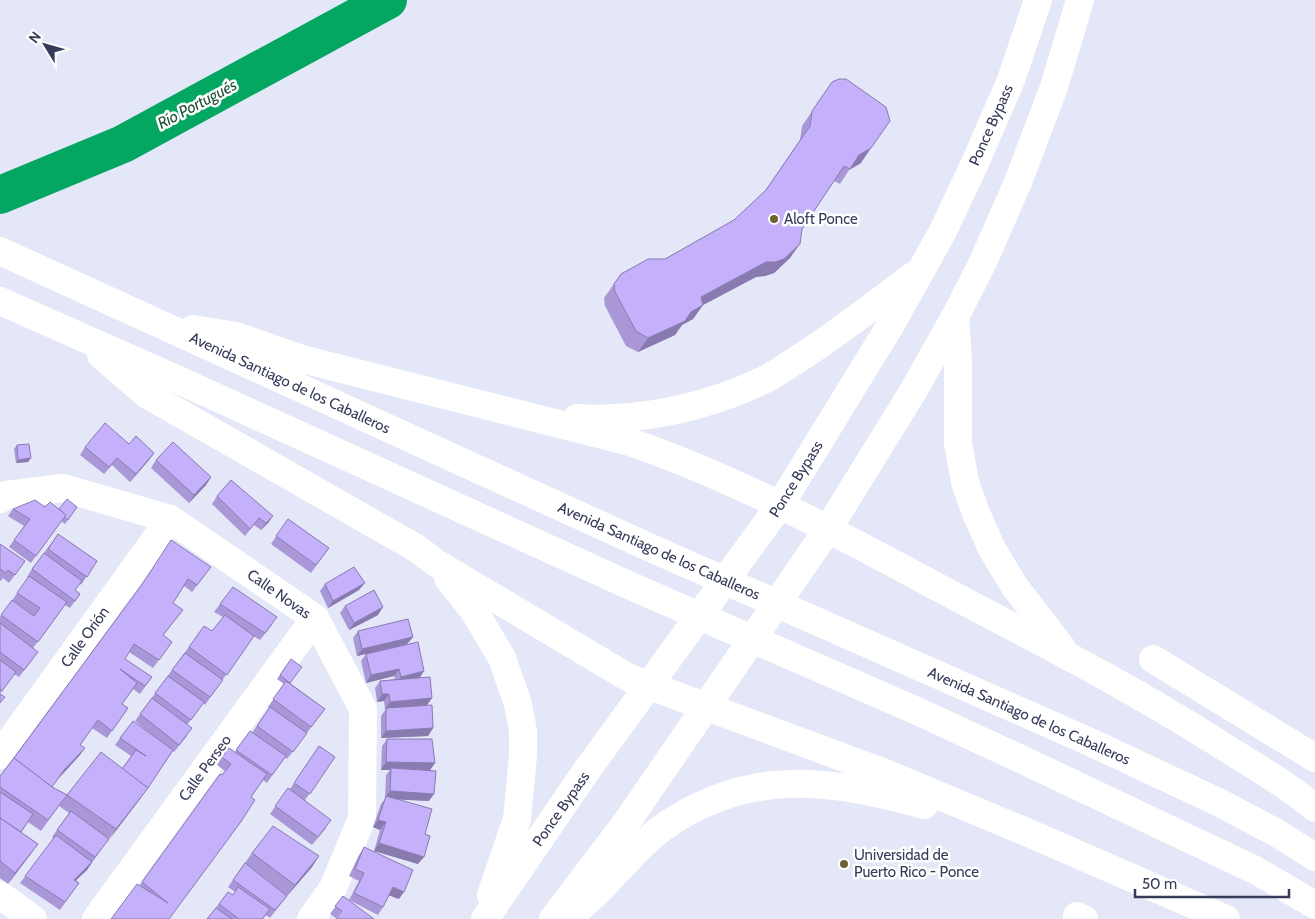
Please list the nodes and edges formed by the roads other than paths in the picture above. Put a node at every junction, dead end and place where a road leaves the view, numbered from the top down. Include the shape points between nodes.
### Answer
1 (1038, 0) edge
2 (1080, 0) edge
3 (0, 251) edge
4 (921, 269) junction
5 (0, 301) edge
6 (955, 317) junction
7 (79, 335) junction
8 (225, 343) junction
9 (525, 414) junction
10 (0, 499) edge
11 (780, 506) junction
12 (170, 519) junction
13 (828, 529) junction
14 (436, 563) junction
15 (315, 618) junction
16 (1067, 655) junction
17 (1153, 659) dead end
18 (649, 686) junction
19 (706, 706) junction
20 (0, 755) edge
21 (1315, 758) edge
22 (1315, 808) edge
23 (1000, 822) junction
24 (1315, 857) edge
25 (0, 895) edge
26 (1315, 905) edge
27 (33, 919) edge
28 (96, 919) edge
29 (311, 919) edge
30 (485, 919) edge
31 (553, 919) edge
32 (567, 919) edge
33 (1226, 919) edge

1 - 4 main road, Ponce Bypass via 1011,80 942,234
2 - 6 main road via 1054,87 1018,182
3 - 8 main road via 164,324
4 - 9 main road via 819,346 767,379 721,398 677,410 631,417
4 - 11 main road, Ponce Bypass via 890,326
5 - 7 main road
6 - 13 main road
6 - 16 main road via 958,443 965,482 992,549 1015,587
7 - 14 main road via 146,394 416,548
7 - 26 main road via 624,583 1006,751 1255,870
8 - 9 main road
8 - 24 main road, Avenida Santiago de los Caballeros via 644,544 1209,798
9 - 11 main road via 665,454
10 - 12 main road, Calle Novas via 6,494 63,488
11 - 13 main road
11 - 18 main road, Ponce Bypass
12 - 15 main road, Calle Novas
12 - 20 main road, Calle Orión
13 - 16 main road
13 - 19 main road
14 - 18 main road via 629,678
14 - 30 main road via 474,611 502,658 516,697 523,731 517,819
15 - 28 main road, Calle Perseo
15 - 29 main road, Calle Novas via 363,709 362,818 333,888
16 - 22 main road via 1203,733 1292,789
17 - 21 main road
18 - 19 main road
18 - 30 main road, Ponce Bypass
19 - 23 main road via 885,773
19 - 31 main road via 626,823
23 - 32 main road via 838,786 803,782 736,791 662,828
23 - 33 main road
25 - 27 main road

